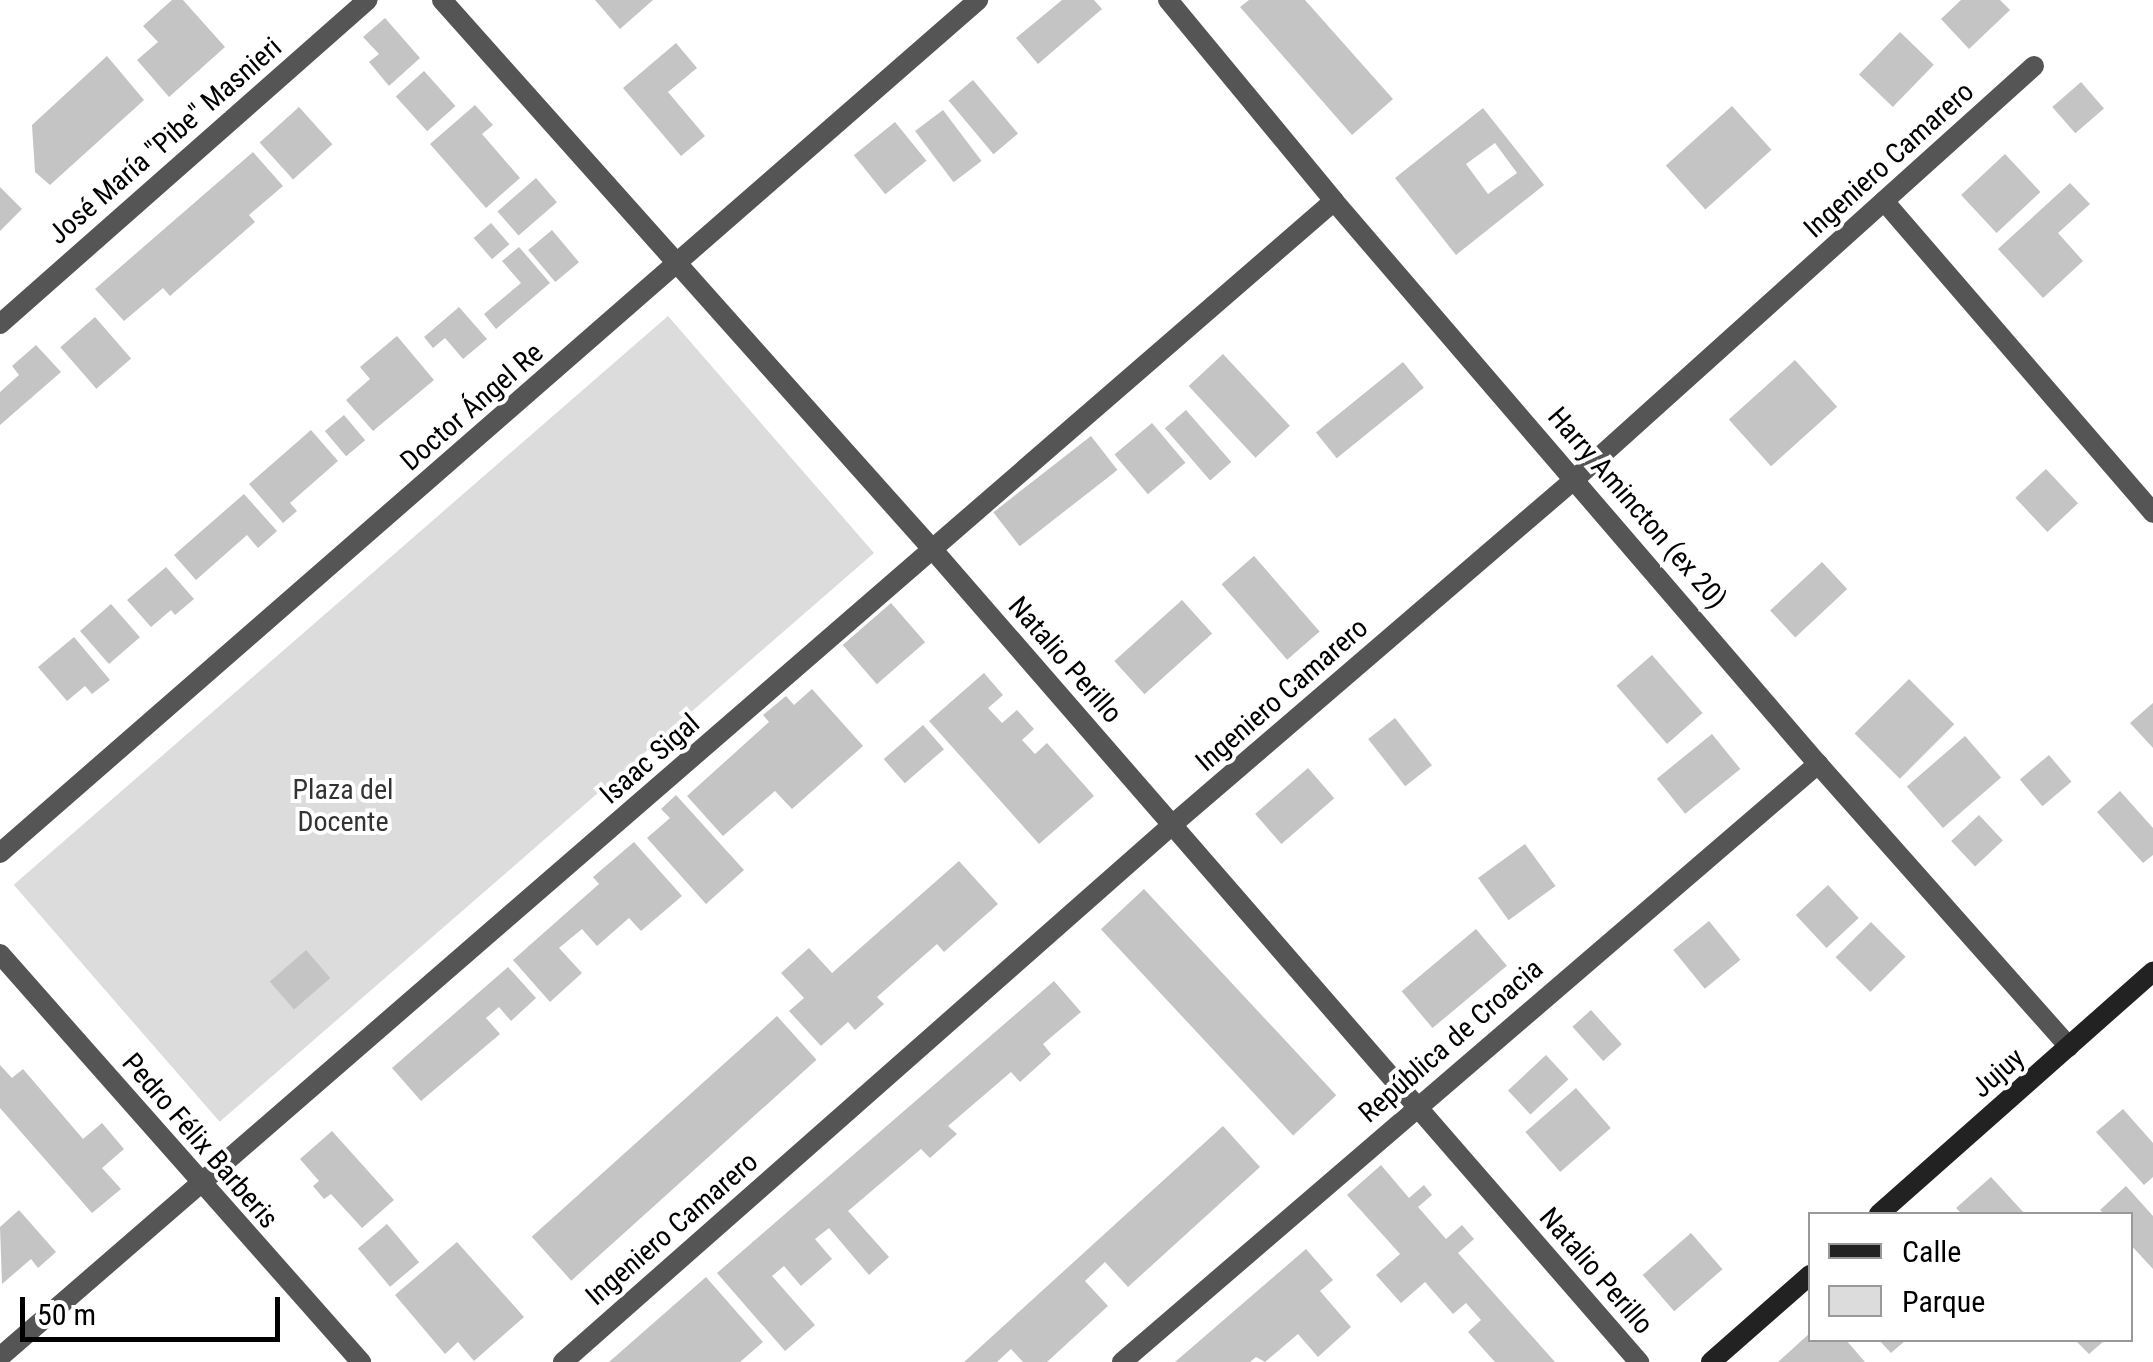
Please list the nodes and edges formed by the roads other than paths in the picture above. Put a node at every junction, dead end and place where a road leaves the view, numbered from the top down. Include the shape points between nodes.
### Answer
1 (367, 0) edge
2 (442, 0) edge
3 (978, 0) edge
4 (1168, 0) edge
5 (2034, 66) dead end
6 (1884, 201) junction
7 (1334, 202) junction
8 (680, 264) junction
9 (0, 324) edge
10 (1576, 478) junction
11 (2153, 513) edge
12 (934, 551) junction
13 (1818, 764) junction
14 (1172, 825) junction
15 (0, 852) edge
16 (0, 954) edge
17 (2153, 972) edge
18 (2069, 1047) junction
19 (1416, 1106) junction
20 (198, 1182) junction
21 (1881, 1212) edge
22 (1808, 1277) edge
23 (0, 1357) edge
24 (361, 1362) edge
25 (562, 1362) edge
26 (1122, 1362) edge
27 (1638, 1362) edge
28 (1711, 1362) edge

1 - 9 street, José María "Pibe" Masnieri
2 - 8 street, Natalio Perillo
3 - 8 street, Doctor Ángel Re
4 - 7 street, Harry Amincton (ex 20)
5 - 6 street, Ingeniero Camarero
6 - 10 street, Ingeniero Camarero
6 - 11 street
7 - 10 street, Harry Amincton (ex 20)
7 - 12 street, Isaac Sigal
8 - 12 street, Natalio Perillo
8 - 15 street, Doctor Ángel Re
10 - 13 street, Harry Amincton (ex 20)
10 - 14 street, Ingeniero Camarero
12 - 14 street, Natalio Perillo
12 - 20 street, Isaac Sigal
13 - 18 street, Harry Amincton (ex 20)
13 - 19 street, República de Croacia
14 - 19 street, Natalio Perillo
14 - 25 street, Ingeniero Camarero
16 - 20 street, Pedro Félix Barberis
17 - 18 main road, Jujuy
18 - 21 main road, Jujuy
19 - 26 street, República de Croacia
19 - 27 street, Natalio Perillo
20 - 23 street, Isaac Sigal
20 - 24 street, Pedro Félix Barberis
22 - 28 main road

